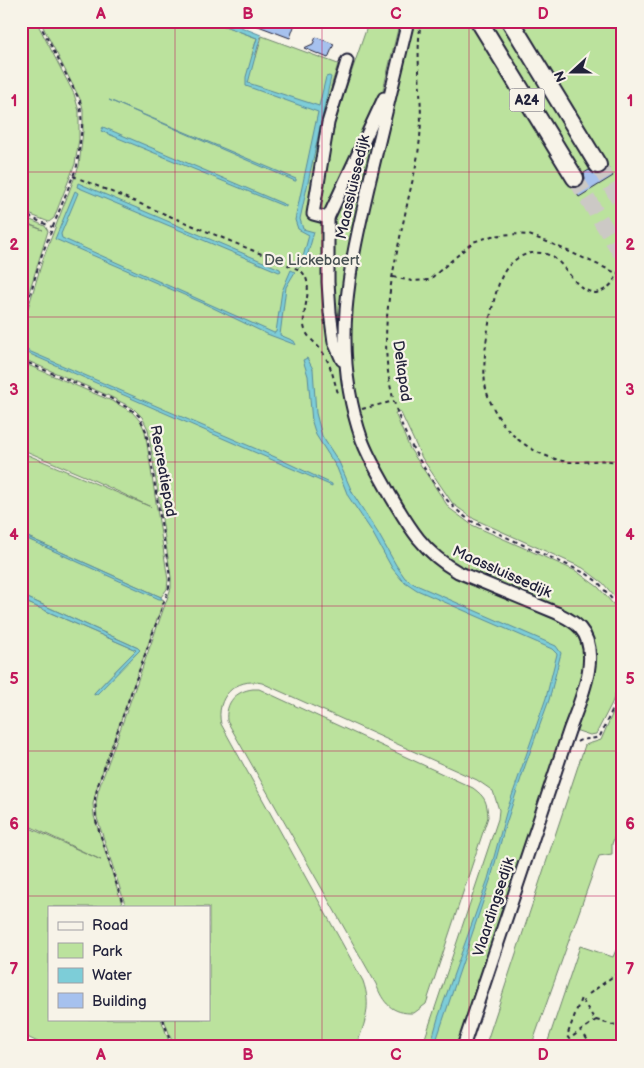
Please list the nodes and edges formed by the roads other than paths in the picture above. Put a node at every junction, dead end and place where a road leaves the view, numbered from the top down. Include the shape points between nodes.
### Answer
1 (408, 21) edge
2 (479, 21) edge
3 (510, 21) edge
4 (347, 61) dead end
5 (395, 74) junction
6 (598, 164) tunnel mouth
7 (575, 178) tunnel mouth
8 (328, 218) junction
9 (346, 368) junction
10 (554, 776) joint
11 (464, 1047) edge

1 - 5 street, Maassluissedijk
2 - 7 highway, A24
3 - 6 highway, A24
4 - 8 street, Maassluissedijk via 328,123 313,214
5 - 8 street, Maassluissedijk
5 - 9 street, Maassluissedijk via 347,289
8 - 9 street, Maassluissedijk via 330,312 334,342
9 - 10 street, Maassluissedijk via 353,411 372,463 414,535 428,551 458,572 572,621 586,637 590,660 587,682
10 - 11 street, Vlaardingsedijk

